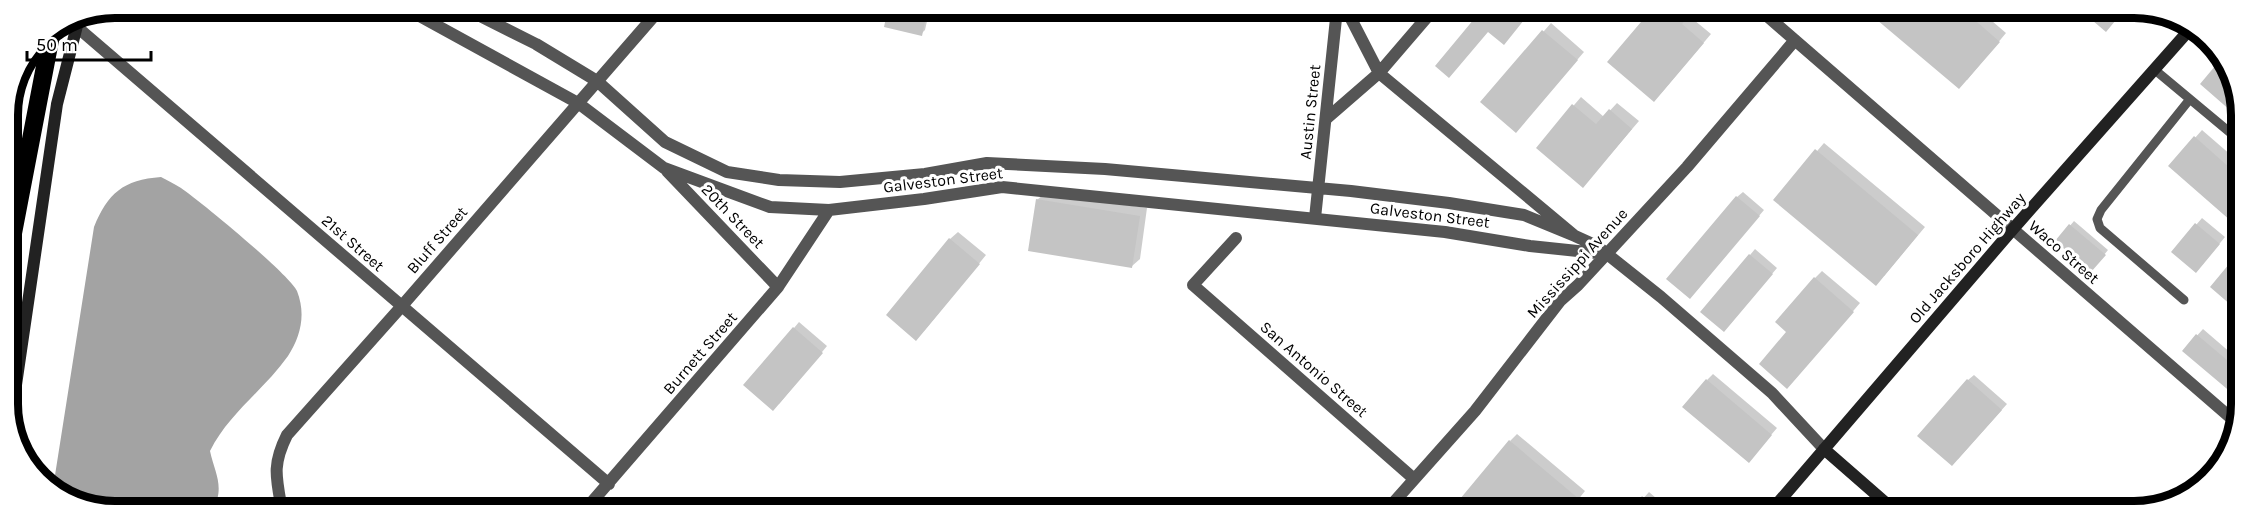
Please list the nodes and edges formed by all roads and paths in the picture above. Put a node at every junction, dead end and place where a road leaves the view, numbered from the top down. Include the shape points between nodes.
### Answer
1 (423, 18) edge
2 (484, 18) edge
3 (653, 18) edge
4 (1336, 18) edge
5 (1351, 18) edge
6 (1426, 18) edge
7 (1769, 18) edge
8 (82, 24) edge
9 (77, 26) edge
10 (2186, 33) edge
11 (1795, 40) junction
12 (49, 43) edge
13 (2156, 70) junction
14 (1379, 73) junction
15 (597, 81) junction
16 (2190, 99) junction
17 (578, 103) junction
18 (1326, 119) junction
19 (2231, 133) edge
20 (664, 168) junction
21 (1318, 188) junction
22 (18, 207) edge
23 (829, 210) junction
24 (1316, 218) junction
25 (2013, 230) junction
26 (1575, 236) junction
27 (1236, 238) dead end
28 (1606, 254) junction
29 (778, 287) junction
30 (2184, 300) dead end
31 (401, 307) junction
32 (18, 371) edge
33 (2230, 417) edge
34 (1824, 449) junction
35 (1413, 478) junction
36 (609, 484) junction
37 (280, 501) edge
38 (593, 501) edge
39 (1394, 501) edge
40 (1780, 501) edge
41 (1884, 501) edge

1 - 17 street, Galveston Street
2 - 15 street, Galveston Street
3 - 15 street, Bluff Street
4 - 18 street, Austin Street
5 - 14 street, Galveston Street
6 - 14 street
7 - 11 street, Waco Street
8 - 31 street, 21st Street
9 - 32 main road via 57,104
10 - 13 main road, Old Jacksboro Highway
11 - 25 street, Waco Street
11 - 28 street, Mississippi Avenue
12 - 22 highway
13 - 16 lane
13 - 25 main road, Old Jacksboro Highway
14 - 18 street
14 - 26 street, Galveston Street
15 - 17 street, Bluff Street
15 - 21 street, Galveston Street via 664,142 727,172 779,180 840,182 987,163
16 - 19 lane
16 - 30 lane via 2097,219 2100,228
17 - 20 street, Galveston Street
17 - 31 street, Bluff Street
18 - 21 street, Austin Street
20 - 23 street, Galveston Street via 770,207
20 - 29 street, 20th Street
21 - 24 street, Austin Street
21 - 26 street, Galveston Street via 1524,215
23 - 24 street, Galveston Street via 1002,187
23 - 29 street, Burnett Street
24 - 28 street, Galveston Street
25 - 33 street, Waco Street
25 - 34 main road, Old Jacksboro Highway
26 - 28 street, Galveston Street
27 - 35 street, San Antonio Street via 1193,285
28 - 34 street, Galveston Street via 1772,393
28 - 35 street, Mississippi Avenue via 1560,301 1475,411
29 - 36 street, Burnett Street
31 - 36 street, 21st Street
31 - 37 street, Bluff Street via 286,435 275,474
34 - 40 main road, Old Jacksboro Highway
34 - 41 main road, Galveston Street
35 - 39 street, Mississippi Avenue
36 - 38 street, Burnett Street

